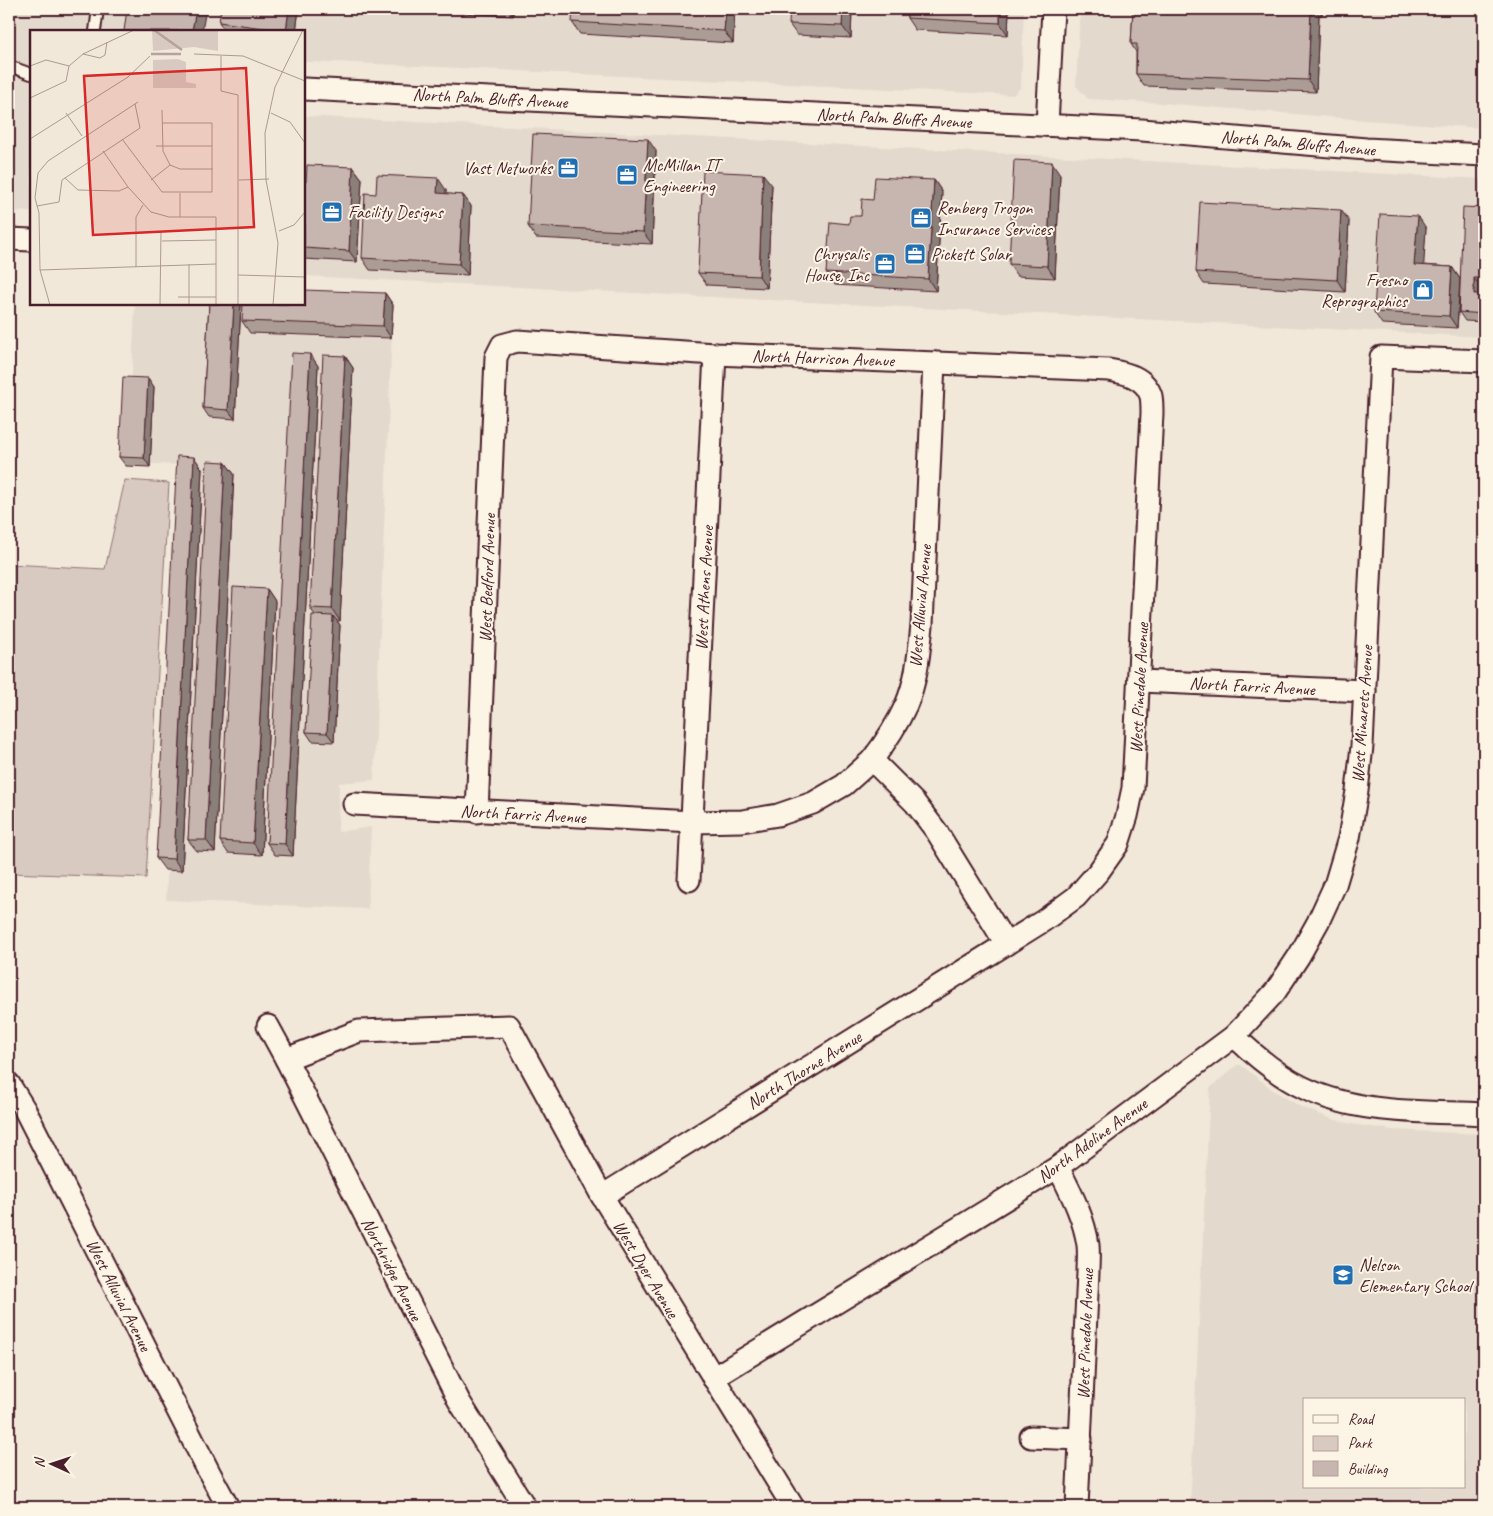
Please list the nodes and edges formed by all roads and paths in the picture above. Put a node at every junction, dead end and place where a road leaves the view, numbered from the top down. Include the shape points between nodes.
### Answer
1 (98, 9) edge
2 (1053, 9) edge
3 (95, 30) edge
4 (9, 66) edge
5 (30, 74) edge
6 (305, 89) edge
7 (1047, 125) junction
8 (1484, 155) edge
9 (9, 239) edge
10 (30, 240) edge
11 (502, 345) joint
12 (715, 354) junction
13 (1484, 361) edge
14 (934, 363) junction
15 (1142, 381) joint
16 (1140, 681) junction
17 (1365, 691) junction
18 (872, 760) junction
19 (354, 804) dead end
20 (477, 812) junction
21 (692, 822) junction
22 (689, 880) dead end
23 (1006, 944) junction
24 (268, 1026) dead end
25 (1234, 1036) junction
26 (286, 1059) junction
27 (9, 1084) edge
28 (1484, 1114) edge
29 (1058, 1167) junction
30 (602, 1196) junction
31 (713, 1378) junction
32 (1031, 1438) dead end
33 (1081, 1439) junction
34 (228, 1507) edge
35 (525, 1507) edge
36 (793, 1507) edge
37 (1077, 1507) edge

1 - 3 lane
2 - 7 street
4 - 5 lane
6 - 7 street, North Palm Bluffs Avenue
7 - 8 street, North Palm Bluffs Avenue
9 - 10 street
11 - 12 street, North Harrison Avenue via 517,341
11 - 20 street, West Bedford Avenue via 496,357
12 - 14 street, North Harrison Avenue
12 - 21 street, West Athens Avenue
13 - 17 street, West Minarets Avenue via 1381,357
14 - 15 street, North Harrison Avenue via 1109,370 1128,373
14 - 18 street, West Alluvial Avenue via 918,664 907,703
15 - 16 street, West Pinedale Avenue via 1150,395 1152,413
16 - 17 street, North Farris Avenue
16 - 23 street, West Pinedale Avenue via 1133,788 1118,844 1076,897
17 - 25 street, West Minarets Avenue via 1357,791 1349,838 1335,885 1299,956 1275,992
18 - 21 street, North Farris Avenue via 844,785 813,803 778,815 742,821
18 - 23 street via 915,803 937,832
19 - 20 street, North Farris Avenue
20 - 21 street, North Farris Avenue
21 - 22 street
23 - 30 street, North Thorne Avenue
24 - 26 street, Northridge Avenue
25 - 28 street via 1268,1065 1303,1088 1347,1104
25 - 29 street, North Adoline Avenue
26 - 30 street, West Dyer Avenue via 359,1031 509,1026
26 - 35 street, Northridge Avenue via 459,1401
27 - 34 street, West Alluvial Avenue
29 - 31 street, North Adoline Avenue
29 - 33 street, West Pinedale Avenue via 1082,1219 1088,1245
30 - 31 street, West Dyer Avenue
31 - 36 street, West Dyer Avenue
32 - 33 street
33 - 37 street, West Pinedale Avenue

